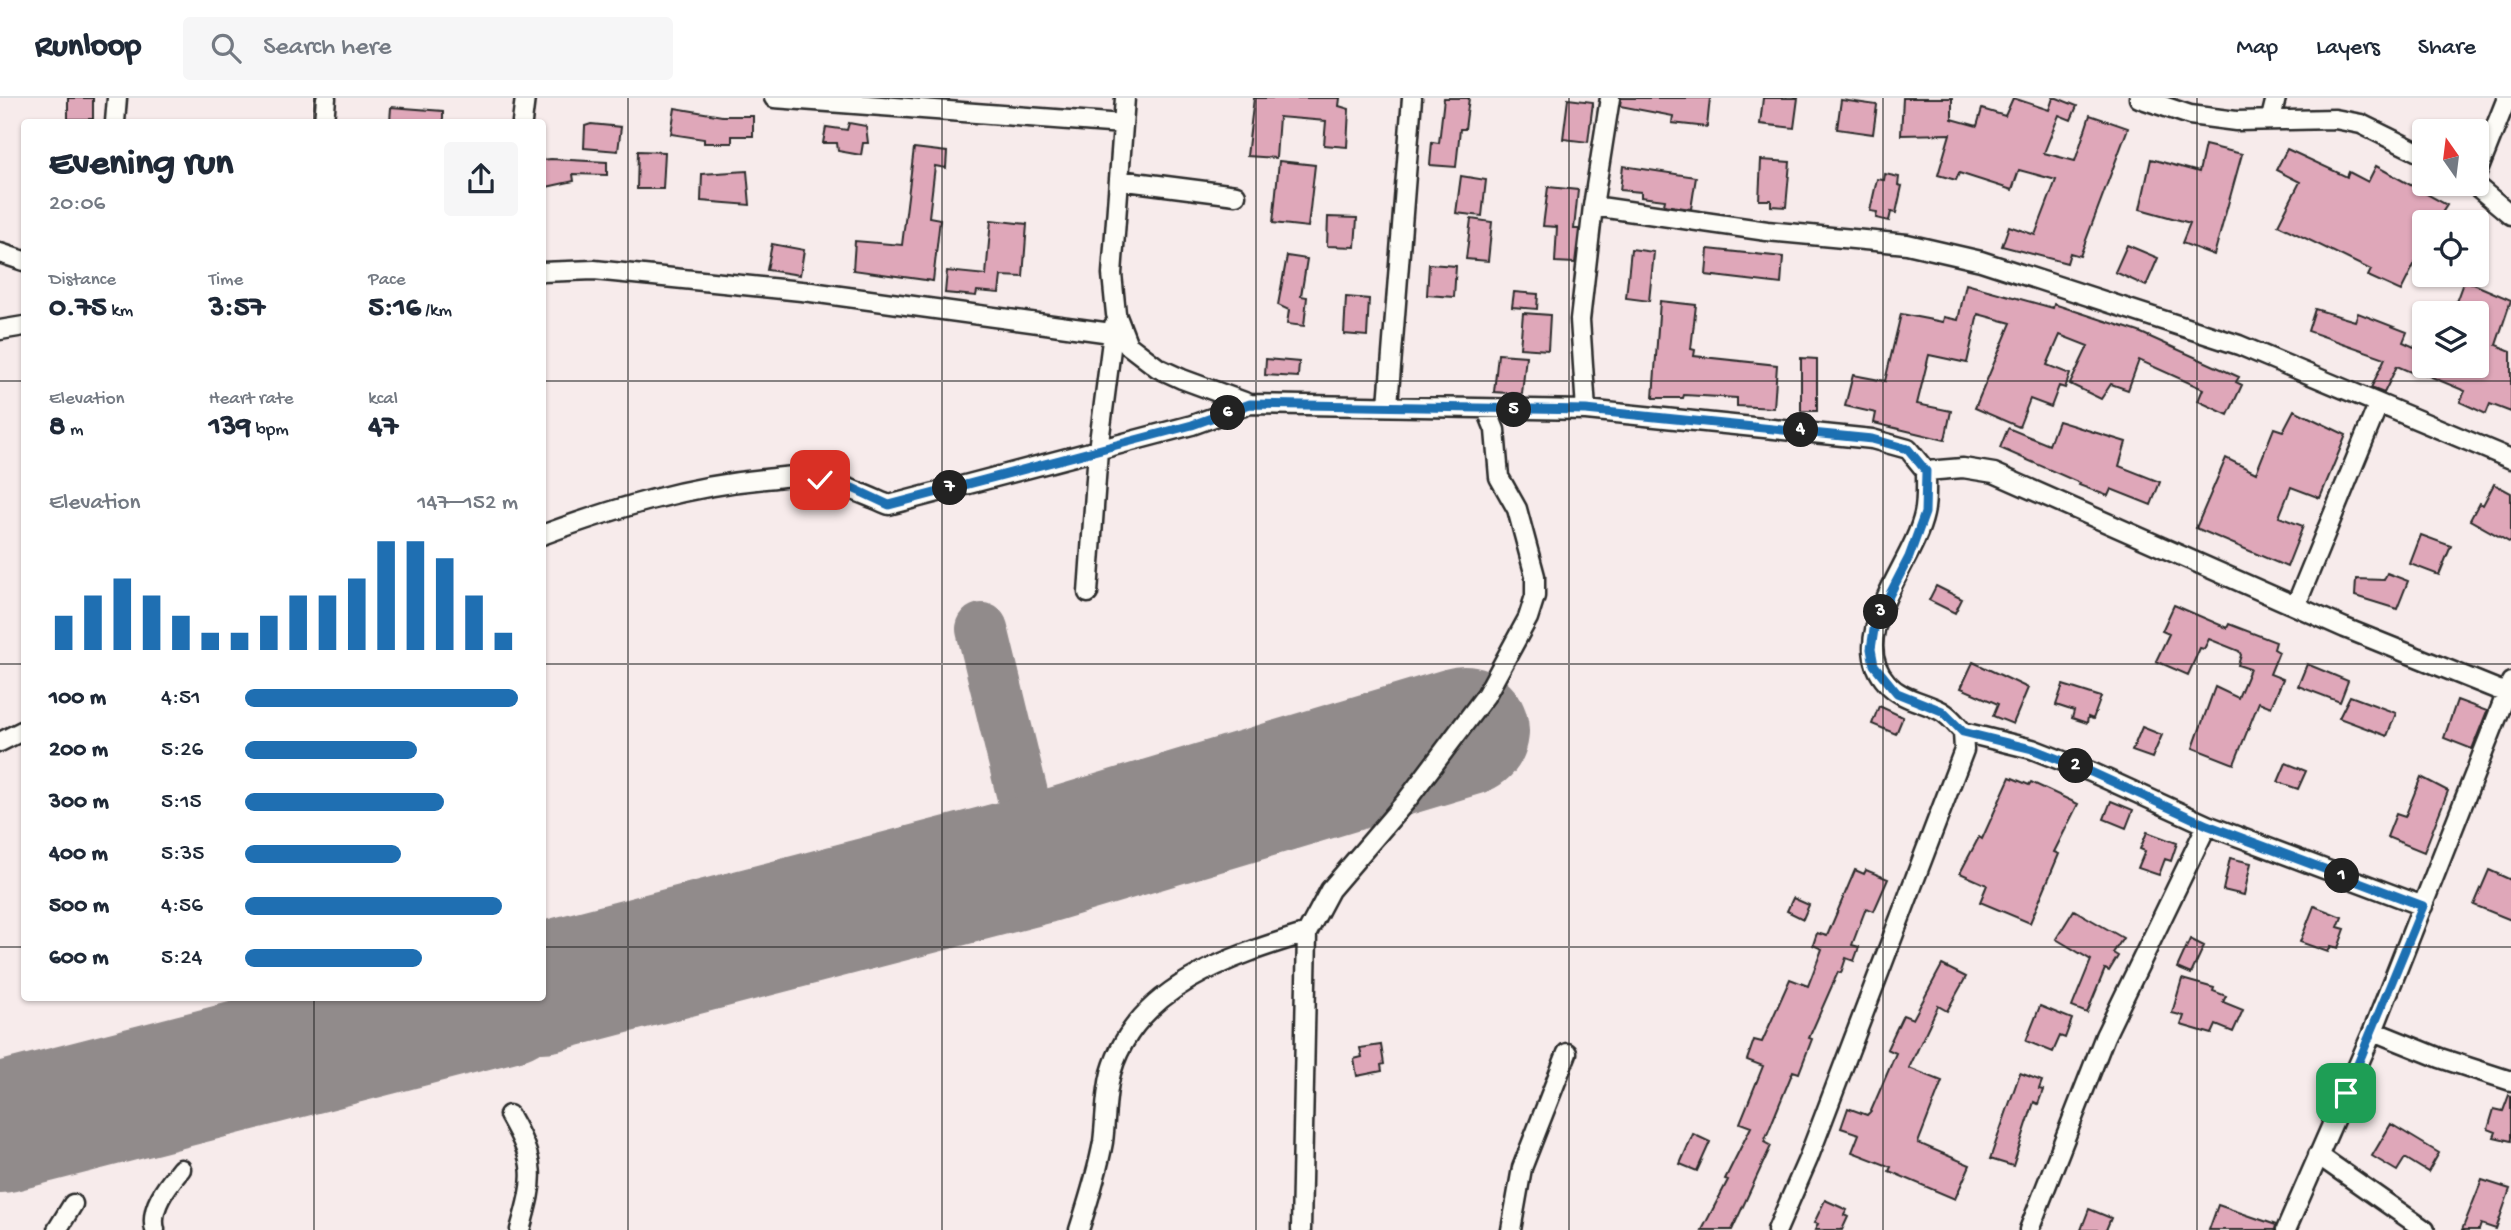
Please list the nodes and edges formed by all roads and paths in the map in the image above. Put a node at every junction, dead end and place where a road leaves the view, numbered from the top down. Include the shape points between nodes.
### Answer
1 (117, 98) edge
2 (326, 98) edge
3 (525, 98) edge
4 (774, 98) edge
5 (938, 98) edge
6 (1125, 98) edge
7 (1412, 98) edge
8 (1610, 98) edge
9 (2139, 98) edge
10 (2276, 98) edge
11 (2507, 98) edge
12 (824, 99) edge
13 (922, 110) junction
14 (2271, 118) junction
15 (115, 119) edge
16 (324, 119) edge
17 (522, 119) edge
18 (1123, 124) junction
19 (2489, 143) edge
20 (2412, 149) edge
21 (1119, 180) junction
22 (1236, 195) dead end
23 (2488, 196) edge
24 (1592, 206) junction
25 (2511, 215) edge
26 (0, 253) edge
27 (21, 260) edge
28 (546, 272) edge
29 (1116, 314) junction
30 (21, 326) edge
31 (0, 330) edge
32 (1111, 333) junction
33 (1250, 404) junction
34 (1388, 405) junction
35 (2378, 405) junction
36 (1486, 410) junction
37 (1586, 410) junction
38 (1098, 450) junction
39 (2511, 459) edge
40 (1926, 471) junction
41 (546, 534) edge
42 (1087, 593) dead end
43 (2296, 605) junction
44 (2508, 688) edge
45 (21, 732) edge
46 (1963, 732) junction
47 (0, 742) edge
48 (2207, 825) junction
49 (2423, 906) junction
50 (1307, 933) junction
51 (2373, 1031) junction
52 (1567, 1053) dead end
53 (2511, 1081) edge
54 (509, 1115) dead end
55 (2318, 1155) junction
56 (181, 1169) dead end
57 (73, 1204) dead end
58 (57, 1230) edge
59 (155, 1230) edge
60 (520, 1230) edge
61 (1079, 1230) edge
62 (1301, 1230) edge
63 (1511, 1230) edge
64 (1777, 1230) edge
65 (2029, 1230) edge
66 (2286, 1230) edge
67 (2425, 1230) edge

1 - 15 street
2 - 16 street
3 - 17 street
4 - 12 street
5 - 13 street
6 - 18 street
7 - 34 street
8 - 24 street
9 - 14 street via 2190,115 2236,121
10 - 14 street
11 - 19 street
12 - 13 street
13 - 18 street
14 - 20 street via 2361,124
18 - 21 street
21 - 22 street
21 - 29 street via 1112,274
23 - 25 street
24 - 35 street via 1908,243 1981,261 2238,345
24 - 37 street via 1580,320
26 - 27 street
28 - 32 street via 594,270 811,292
29 - 32 street
29 - 33 street via 1128,345 1158,368
30 - 31 street
32 - 38 street
33 - 34 street
33 - 38 street
34 - 36 street
35 - 39 street
35 - 43 street
36 - 37 street
36 - 50 street via 1495,430 1499,477 1517,509 1535,576 1528,618 1486,695 1407,800 1330,890
37 - 40 street via 1872,439 1908,449
38 - 41 street via 889,505 846,485 795,476 710,485
38 - 42 street
40 - 43 street via 1964,468 1994,474
40 - 46 street via 1925,513 1909,557 1875,623 1871,649 1874,665 1897,693 1942,711
43 - 44 street
44 - 49 street
45 - 47 street
46 - 48 street via 2032,749
46 - 64 street via 1959,767
48 - 49 street
48 - 65 street via 2105,1036
49 - 51 street
50 - 61 street via 1228,958 1178,988 1139,1022 1119,1051 1111,1075 1102,1143
50 - 62 street
51 - 53 street
51 - 55 street
52 - 63 street via 1522,1168
54 - 60 street via 531,1158
55 - 66 street
55 - 67 street
56 - 59 street via 159,1203
57 - 58 street

